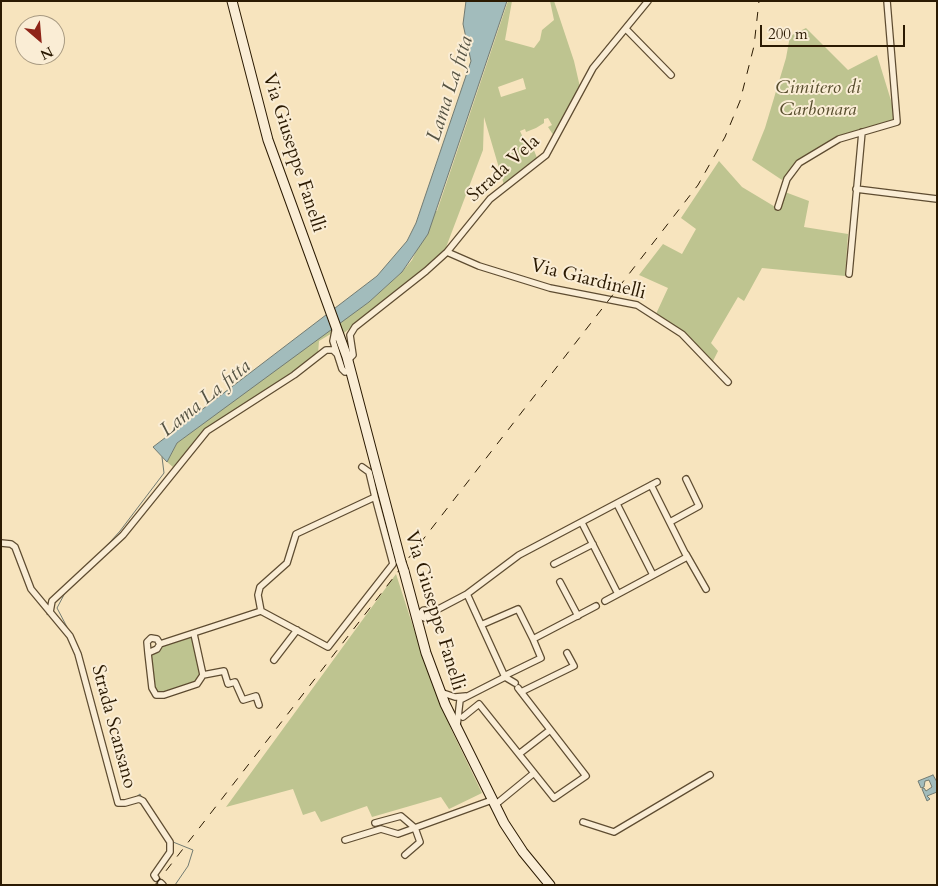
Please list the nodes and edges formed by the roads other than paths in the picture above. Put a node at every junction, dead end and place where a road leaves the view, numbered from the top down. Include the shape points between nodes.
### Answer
1 (232, 1) edge
2 (648, 1) edge
3 (887, 1) edge
4 (626, 29) junction
5 (671, 75) dead end
6 (862, 132) junction
7 (856, 189) junction
8 (937, 199) edge
9 (778, 206) dead end
10 (447, 252) junction
11 (849, 274) dead end
12 (337, 325) junction
13 (337, 354) junction
14 (348, 360) junction
15 (351, 371) junction
16 (728, 382) dead end
17 (362, 466) dead end
18 (686, 479) dead end
19 (657, 482) dead end
20 (651, 485) junction
21 (375, 497) junction
22 (617, 504) junction
23 (670, 522) junction
24 (582, 523) junction
25 (1, 543) edge
26 (592, 544) junction
27 (687, 557) junction
28 (554, 564) dead end
29 (653, 575) junction
30 (560, 582) dead end
31 (706, 589) dead end
32 (467, 594) junction
33 (618, 594) junction
34 (40, 598) junction
35 (54, 599) junction
36 (605, 601) dead end
37 (596, 606) dead end
38 (261, 611) junction
39 (50, 612) junction
40 (429, 614) dead end
41 (578, 616) junction
42 (481, 625) junction
43 (297, 630) junction
44 (194, 634) junction
45 (533, 639) junction
46 (160, 644) junction
47 (148, 652) junction
48 (567, 653) dead end
49 (274, 660) dead end
50 (203, 675) junction
51 (505, 676) junction
52 (515, 682) dead end
53 (440, 692) junction
54 (458, 699) junction
55 (445, 704) junction
56 (259, 705) dead end
57 (463, 717) dead end
58 (457, 728) junction
59 (550, 730) junction
60 (519, 754) junction
61 (534, 773) junction
62 (710, 775) dead end
63 (494, 802) junction
64 (582, 822) dead end
65 (375, 823) dead end
66 (415, 828) junction
67 (345, 840) dead end
68 (405, 856) dead end
69 (160, 882) edge
70 (550, 885) edge

1 - 12 main road, Via Giuseppe Fanelli via 268,140
2 - 4 street, Strada Vela
3 - 6 street via 897,122
4 - 5 street
4 - 10 street, Strada Vela via 588,75 546,155 490,199
6 - 7 street
6 - 9 street via 839,139 799,163 787,179
7 - 8 street
7 - 11 street
10 - 14 street, Strada Vela via 353,330 350,335 353,355
10 - 16 street, Via Giardinelli via 479,266 550,288 637,305 682,334
12 - 13 street via 334,329
12 - 14 main road, Via Giuseppe Fanelli
13 - 15 street via 344,372
13 - 35 street via 326,350 294,375 207,430 123,535
14 - 15 main road, Via Giuseppe Fanelli
15 - 53 main road, Via Giuseppe Fanelli via 418,624
17 - 21 street via 370,472
18 - 23 street via 699,506
19 - 20 street
20 - 22 street
20 - 23 street
20 - 27 street
21 - 38 street via 296,534 287,563 260,587
21 - 43 street via 393,564 328,648
22 - 24 street
22 - 29 street
23 - 27 street
24 - 26 street
24 - 32 street via 519,556
25 - 34 street, Strada Scansano via 15,547 28,583
26 - 28 street
26 - 33 street
27 - 29 street
27 - 31 street
29 - 33 street
30 - 41 street
32 - 40 street
32 - 42 street
33 - 36 street
34 - 35 street
34 - 39 street, Strada Scansano
35 - 39 street
37 - 41 street
38 - 43 street
38 - 44 street
39 - 69 street, Strada Scansano via 66,630 78,654 116,798 122,804 143,801 171,844 168,856 154,875
41 - 45 street
42 - 45 street via 518,609
42 - 51 street
43 - 49 street
44 - 46 street
44 - 50 street
45 - 51 street via 542,658
46 - 47 street
46 - 47 street via 158,639 151,638 146,642
47 - 50 street via 152,688 156,695 197,684
48 - 59 street via 574,666 520,690
50 - 56 street via 224,671 228,684 235,682 243,700 256,696
51 - 52 street
51 - 54 street
53 - 54 street
53 - 55 main road, Via Giuseppe Fanelli
54 - 55 street via 451,705
54 - 58 street
55 - 58 main road, Via Giuseppe Fanelli
57 - 60 street via 480,704
58 - 63 main road, Via Giuseppe Fanelli
59 - 60 street
59 - 61 street via 586,776 554,798
60 - 61 street
61 - 63 street
62 - 64 street via 614,832
63 - 66 street
63 - 70 main road, Via Giuseppe Fanelli via 520,847
65 - 66 street via 402,816
66 - 67 street via 398,834 381,829
66 - 68 street via 420,842

